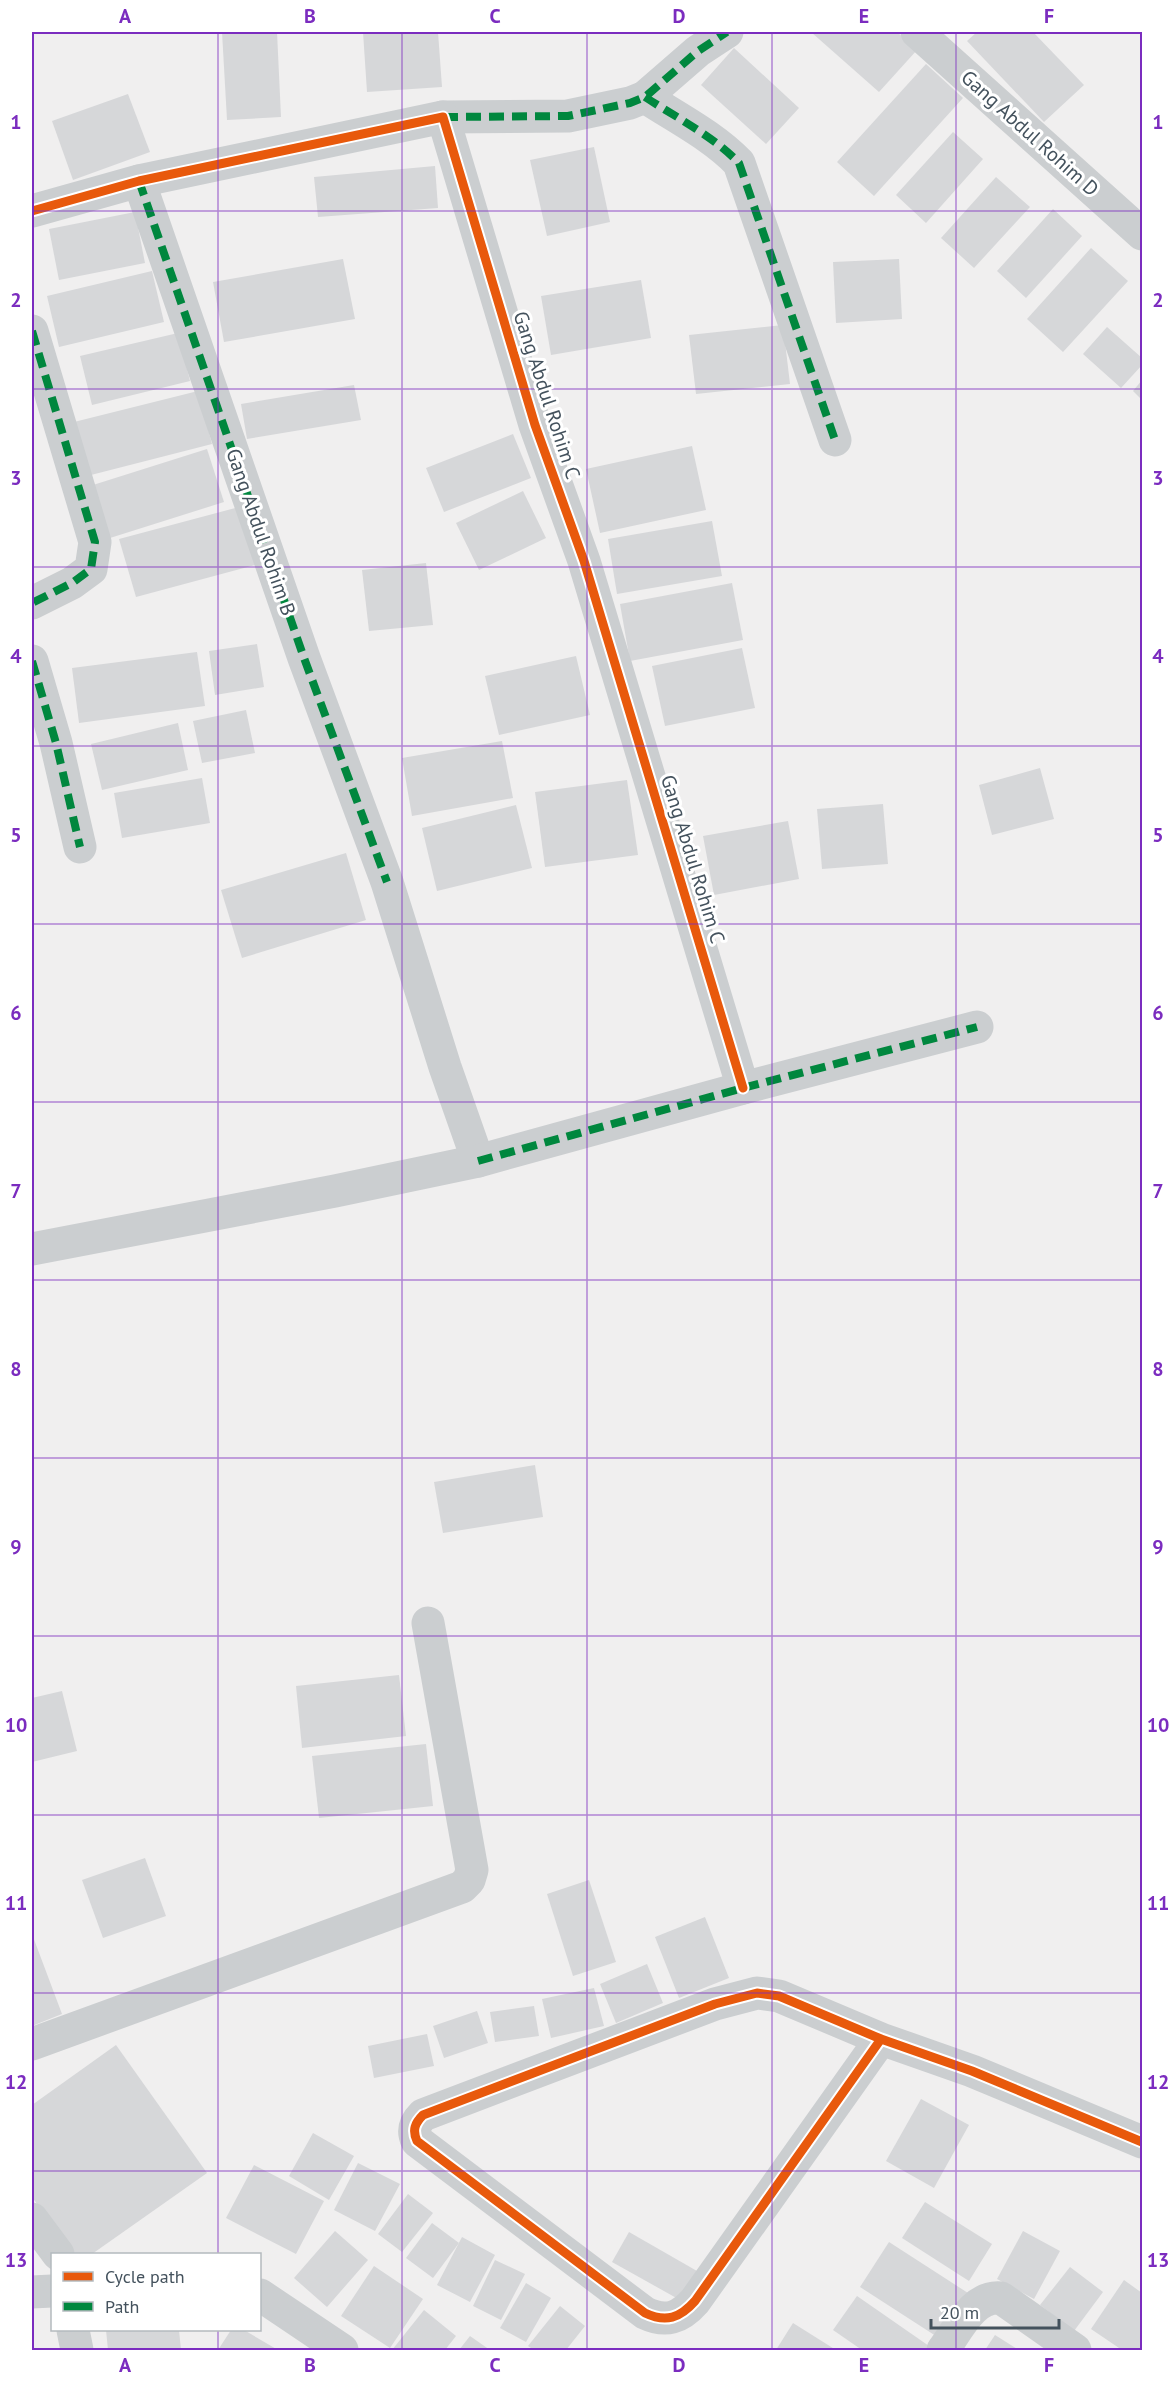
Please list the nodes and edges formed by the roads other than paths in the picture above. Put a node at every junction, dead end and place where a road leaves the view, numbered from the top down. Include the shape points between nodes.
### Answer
1 (727, 32) edge
2 (917, 32) edge
3 (645, 97) junction
4 (443, 117) junction
5 (139, 181) junction
6 (32, 211) edge
7 (1143, 234) edge
8 (32, 331) edge
9 (835, 440) dead end
10 (32, 603) edge
11 (32, 661) edge
12 (80, 847) dead end
13 (977, 1027) dead end
14 (743, 1088) junction
15 (478, 1161) junction
16 (32, 1249) edge
17 (428, 1623) dead end
18 (881, 2039) junction
19 (32, 2044) edge
20 (1143, 2142) edge
21 (32, 2219) edge
22 (57, 2253) edge
23 (51, 2291) edge
24 (32, 2292) edge
25 (261, 2296) edge
26 (74, 2331) edge
27 (77, 2350) edge
28 (342, 2350) edge
29 (943, 2350) edge
30 (1075, 2350) edge

1 - 3 street via 698,51
2 - 7 street, Gang Abdul Rohim D
3 - 4 street via 608,110 567,116
3 - 9 street via 740,163
4 - 5 street
4 - 14 street, Gang Abdul Rohim C via 535,425 584,561
5 - 6 street
5 - 15 street, Gang Abdul Rohim B via 304,658 387,882
8 - 10 street via 95,542 91,569
11 - 12 street
13 - 14 street
14 - 15 street
15 - 16 street
17 - 19 street via 472,1870 469,1880 462,1887
18 - 18 street via 695,2301 671,2319 645,2313 417,2141 414,2134 423,2115 716,2004 757,1993 779,1996
18 - 20 street via 972,2071
21 - 22 street
23 - 24 street
25 - 28 street
26 - 27 street
29 - 30 street via 979,2303 991,2297 1001,2298

